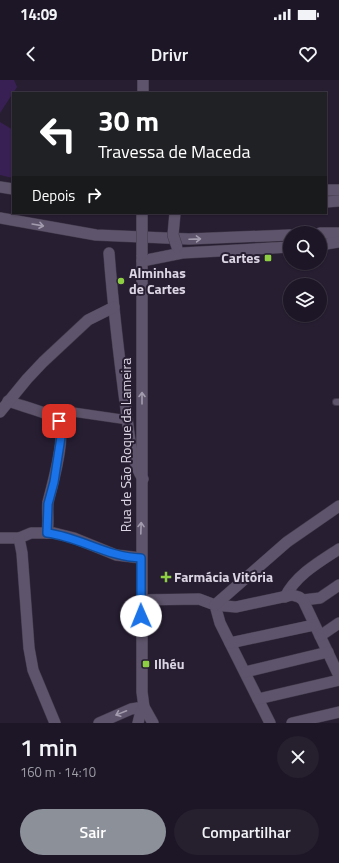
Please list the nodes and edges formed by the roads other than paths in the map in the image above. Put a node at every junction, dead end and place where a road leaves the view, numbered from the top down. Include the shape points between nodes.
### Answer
1 (142, 80) edge
2 (143, 92) edge
3 (0, 187) edge
4 (12, 189) edge
5 (327, 190) edge
6 (339, 190) edge
7 (339, 201) edge
8 (327, 202) edge
9 (142, 214) edge
10 (175, 214) edge
11 (0, 218) edge
12 (339, 233) edge
13 (327, 234) edge
14 (283, 235) edge
15 (339, 242) edge
16 (327, 244) edge
17 (283, 247) edge
18 (180, 250) junction
19 (109, 253) dead end
20 (142, 258) junction
21 (114, 307) junction
22 (8, 401) junction
23 (0, 412) edge
24 (57, 420) junction
25 (128, 420) junction
26 (143, 480) junction
27 (339, 506) edge
28 (47, 533) junction
29 (0, 538) edge
30 (19, 538) junction
31 (339, 549) edge
32 (141, 558) junction
33 (339, 585) edge
34 (285, 597) junction
35 (140, 600) junction
36 (303, 600) junction
37 (215, 605) junction
38 (339, 623) edge
39 (314, 625) junction
40 (320, 636) junction
41 (230, 643) junction
42 (328, 652) junction
43 (338, 669) edge
44 (245, 672) junction
45 (339, 680) edge
46 (258, 699) junction
47 (144, 707) junction
48 (339, 712) edge
49 (55, 723) edge
50 (99, 723) edge
51 (138, 723) edge
52 (153, 723) edge
53 (270, 723) edge
54 (292, 723) edge

1 - 2 street
3 - 4 street
5 - 6 street
7 - 8 street
9 - 20 street, Rua de São Roque da Lameira, bridge
10 - 18 street, bridge via 173,235
11 -> 14 street via 96,235 188,239
12 - 13 street
15 - 16 street
17 - 18 street
18 - 20 street
19 - 21 street
26 -> 20 street, Rua de São Roque da Lameira
21 - 22 street via 88,320 43,362
21 - 25 street
22 - 23 street
22 - 24 street
24 - 25 street via 64,413 73,412
24 - 28 street via 61,437 48,504
25 - 26 street via 136,469
32 -> 26 street, Rua de São Roque da Lameira
27 - 37 street via 287,542
28 - 30 street via 31,532
28 - 32 street via 74,538 116,555
29 - 30 street
30 - 49 street via 33,670
31 - 34 street via 291,585
32 - 35 street, Rua de São Roque da Lameira
33 - 36 street via 320,598
34 - 36 street via 299,596
34 - 37 street via 236,607
35 - 37 street via 199,599
35 - 47 street, Rua de São Roque da Lameira
36 - 39 street
37 - 41 street
38 - 40 street
39 - 40 street
39 - 41 street
40 - 42 street
41 - 44 street
42 - 43 street
42 - 44 street
44 - 46 street
45 - 46 street
46 - 53 street
47 -> 50 street via 131,709
47 - 51 street
47 - 52 street, Rua de São Roque da Lameira
48 - 54 street

